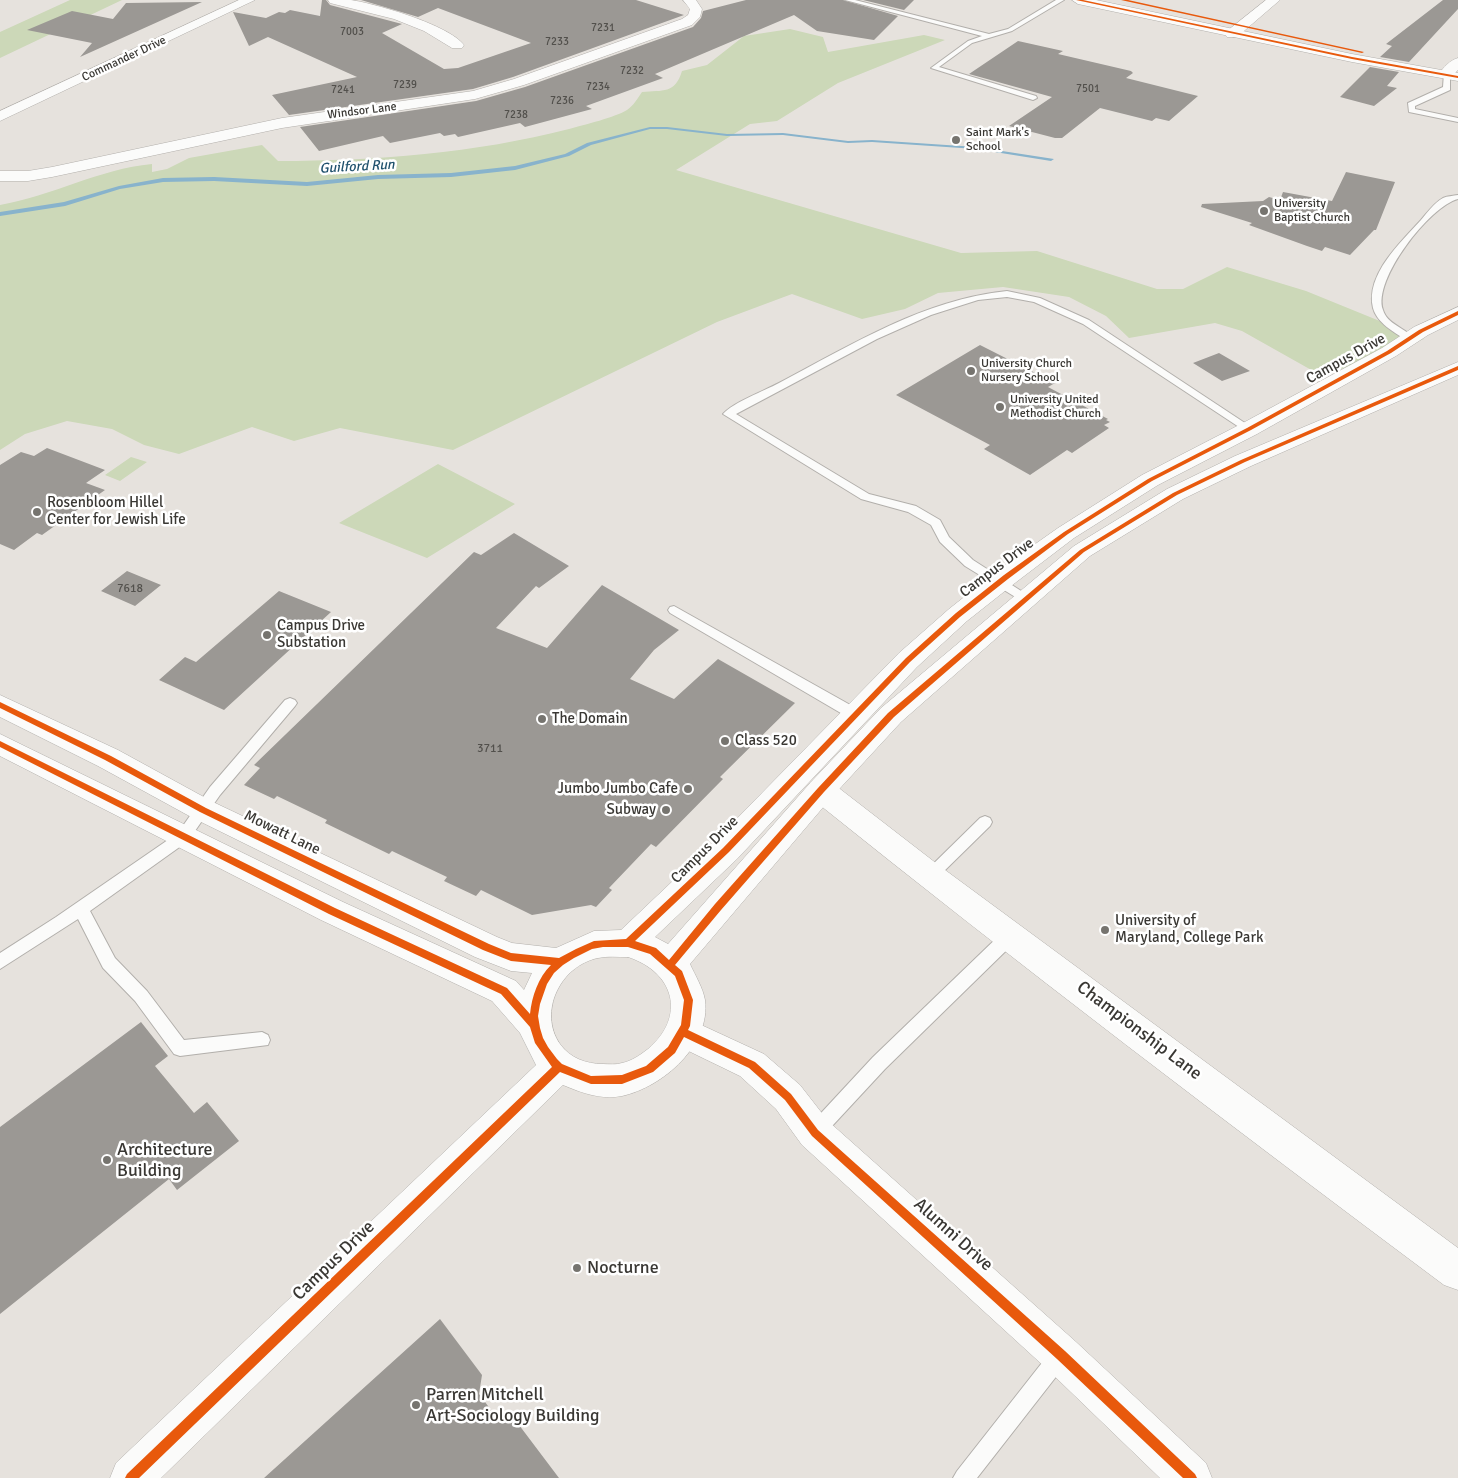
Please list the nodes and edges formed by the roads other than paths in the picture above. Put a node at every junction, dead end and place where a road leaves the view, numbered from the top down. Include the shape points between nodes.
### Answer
1 (249, 0) edge
2 (334, 0) edge
3 (689, 0) edge
4 (848, 0) edge
5 (1061, 0) edge
6 (1078, 0) edge
7 (1123, 0) edge
8 (1274, 0) edge
9 (1238, 30) junction
10 (989, 36) junction
11 (457, 45) dead end
12 (1458, 62) edge
13 (1452, 76) edge
14 (1033, 98) dead end
15 (0, 117) edge
16 (1458, 120) edge
17 (0, 176) edge
18 (1458, 197) edge
19 (1458, 313) edge
20 (1409, 338) junction
21 (1458, 368) edge
22 (1249, 429) junction
23 (998, 583) junction
24 (1025, 600) junction
25 (674, 610) dead end
26 (290, 703) dead end
27 (0, 705) edge
28 (856, 715) junction
29 (0, 744) edge
30 (821, 790) junction
31 (203, 810) junction
32 (985, 822) dead end
33 (182, 837) junction
34 (930, 876) junction
35 (81, 909) junction
36 (1011, 935) junction
37 (628, 943) junction
38 (0, 962) edge
39 (560, 962) junction
40 (671, 964) junction
41 (533, 1024) junction
42 (684, 1032) junction
43 (262, 1040) dead end
44 (558, 1067) junction
45 (815, 1133) junction
46 (1458, 1271) edge
47 (1061, 1355) junction
48 (131, 1478) edge
49 (964, 1478) edge
50 (1191, 1478) edge

1 - 15 street, Commander Drive
2 - 11 street via 400,16 435,31
3 - 17 street, Windsor Lane via 696,9 694,17 687,22 492,91 438,102 302,119 52,172
4 - 10 lane
5 - 10 lane via 1024,23
6 - 9 street
7 - 9 street
8 - 9 street
9 - 13 street via 1352,58
10 - 14 lane via 970,42 934,68
12 - 13 street
13 - 16 lane via 1447,88 1411,105 1412,110
18 - 20 lane via 1446,200 1435,209 1380,276 1375,296 1378,311
19 - 20 street, Campus Drive
20 - 22 street, Campus Drive
21 - 24 street via 1175,494 1082,551
22 - 23 street, Campus Drive via 1150,480 1066,533
22 - 23 lane via 1086,322 1037,300 1008,294 977,297 928,313 874,337 728,414 865,497 912,509 936,523 944,539 956,551
23 - 24 lane
23 - 28 street, Campus Drive via 908,660
24 - 30 street via 891,715
25 - 28 lane
26 - 31 lane via 215,791
27 - 31 street, Mowatt Lane via 108,758
28 - 37 street, Campus Drive via 726,850
29 - 33 street
30 - 34 street, Championship Lane
30 - 40 street
31 - 33 lane
31 - 39 street, Mowatt Lane via 486,947 511,957
32 - 34 lane
33 - 35 lane
33 - 41 street via 504,991
34 - 36 street, Championship Lane
35 - 38 lane
35 - 43 lane via 108,963 141,996 180,1048
36 - 45 lane via 879,1063
36 - 46 street, Championship Lane
37 - 39 street via 592,946
37 - 40 street via 651,950
39 - 41 street via 544,980 535,1001
40 - 42 street via 683,981 688,1000
41 - 44 street via 538,1042
42 - 44 street via 671,1052 652,1069 621,1081 587,1080
42 - 45 street, Alumni Drive via 752,1065 788,1097
44 - 48 street, Campus Drive
45 - 47 street, Alumni Drive
47 - 49 lane
47 - 50 street, Alumni Drive

